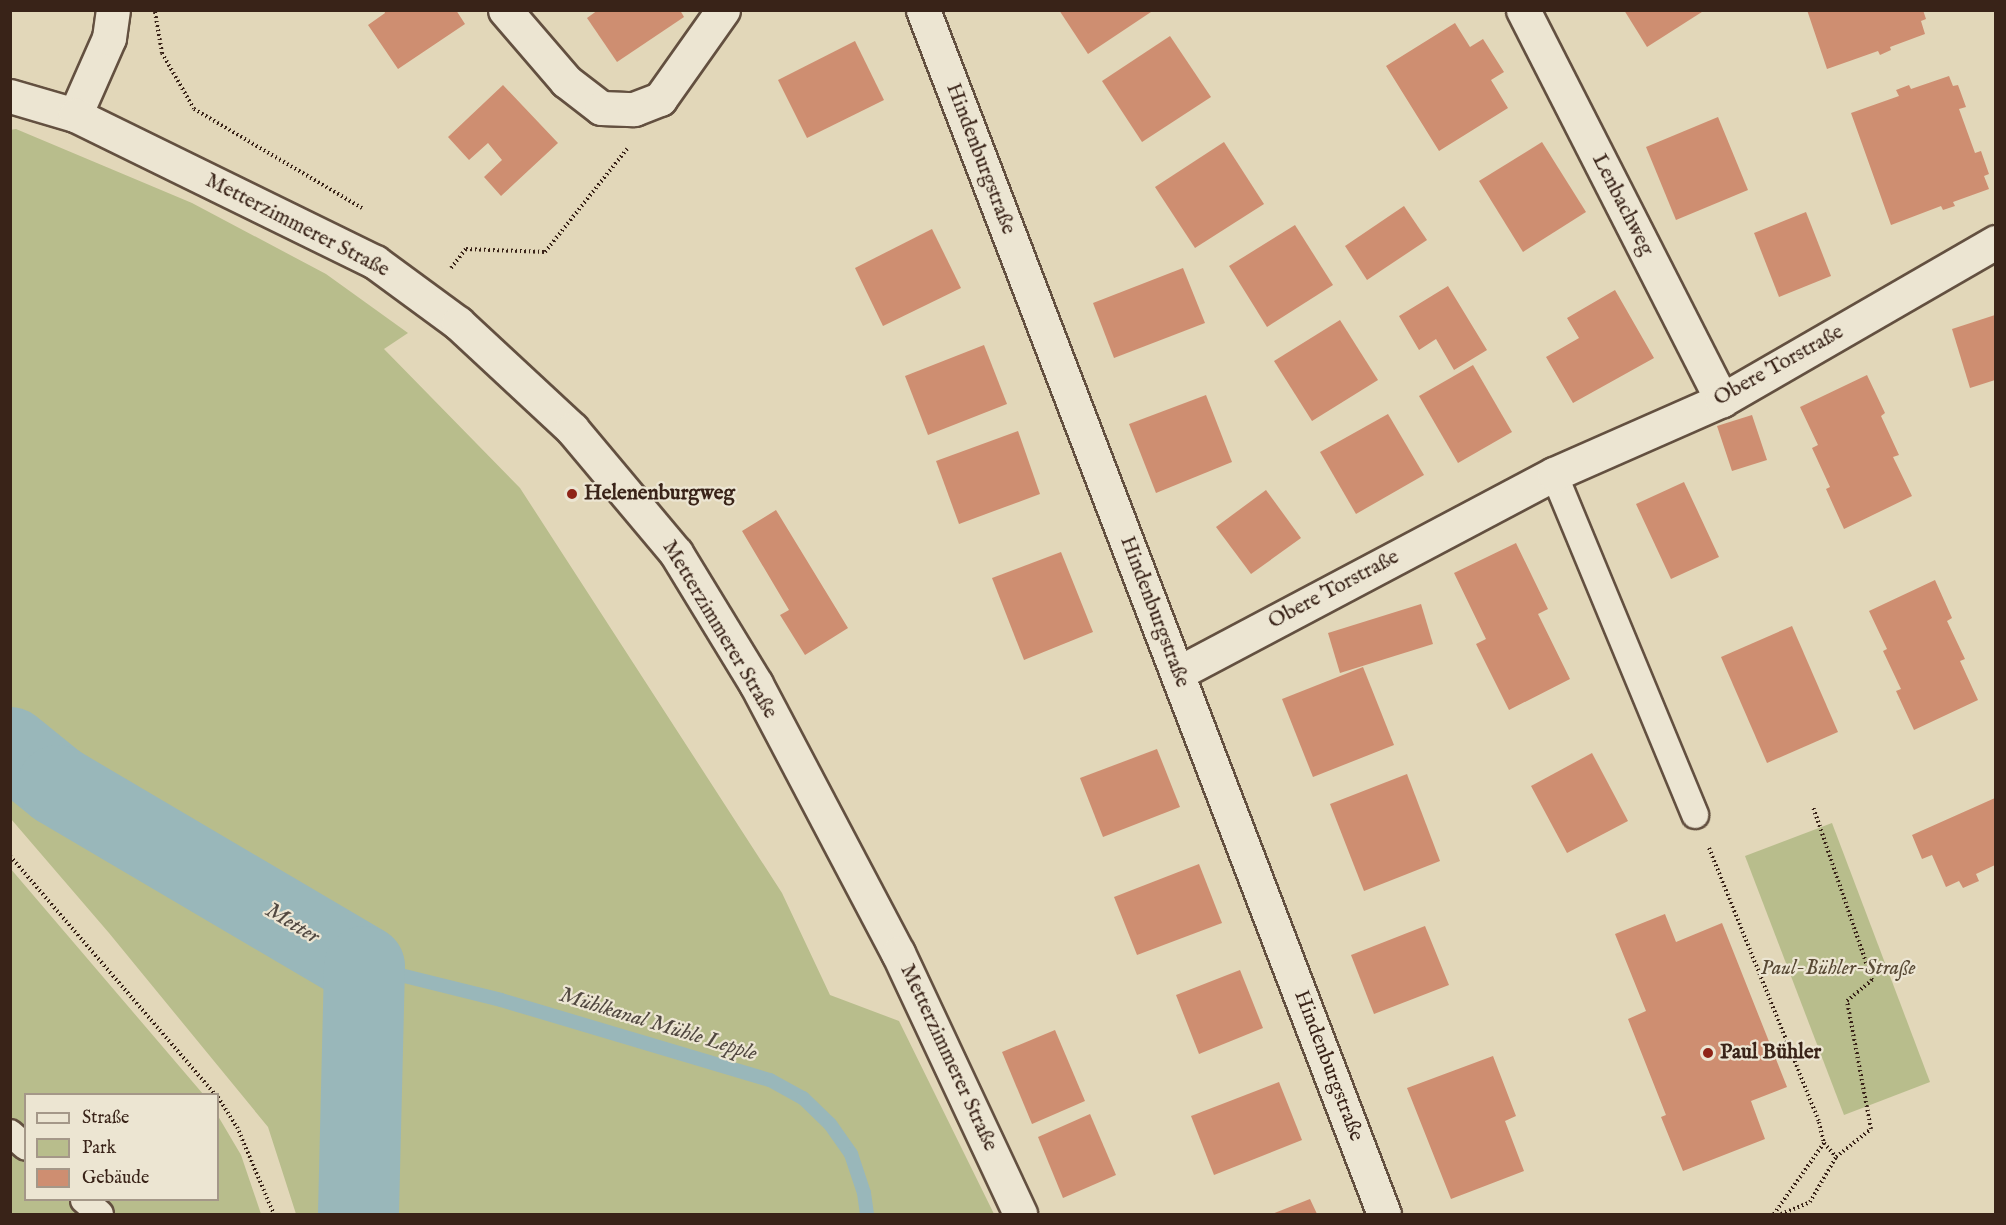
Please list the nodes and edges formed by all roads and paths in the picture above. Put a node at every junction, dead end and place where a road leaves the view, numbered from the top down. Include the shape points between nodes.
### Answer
1 (113, 10) edge
2 (505, 10) edge
3 (723, 10) edge
4 (923, 10) edge
5 (1523, 10) edge
6 (10, 96) edge
7 (75, 116) junction
8 (630, 146) dead end
9 (1995, 243) edge
10 (452, 268) dead end
11 (1722, 400) junction
12 (1554, 474) junction
13 (1178, 673) junction
14 (1813, 807) dead end
15 (1695, 815) dead end
16 (10, 856) edge
17 (1718, 868) dead end
18 (214, 1093) edge
19 (219, 1099) edge
20 (10, 1133) edge
21 (1824, 1143) junction
22 (24, 1144) edge
23 (1836, 1157) junction
24 (85, 1201) edge
25 (1774, 1214) edge
26 (100, 1215) edge
27 (274, 1215) edge
28 (1020, 1215) edge
29 (1384, 1215) edge
30 (1781, 1215) edge

1 - 7 street via 109,38
2 - 3 street via 566,81 601,108 634,109 660,99
4 - 13 street, Hindenburgstraße
5 - 11 street, Lenbachweg
6 - 7 street, Metterzimmerer Straße
7 - 28 street, Metterzimmerer Straße via 375,262 458,323 572,429 676,553 756,684 898,953
8 - 10 path via 544,252 466,249
9 - 11 street, Obere Torstraße
11 - 12 street, Obere Torstraße
12 - 13 street, Obere Torstraße
12 - 15 lane
13 - 29 street, Hindenburgstraße
14 - 23 path via 1872,980 1847,1001 1870,1129
16 - 18 path
17 - 21 path
19 - 27 path via 237,1128
20 - 22 lane
21 - 23 path
21 - 25 path
23 - 30 path via 1810,1202
24 - 26 lane

